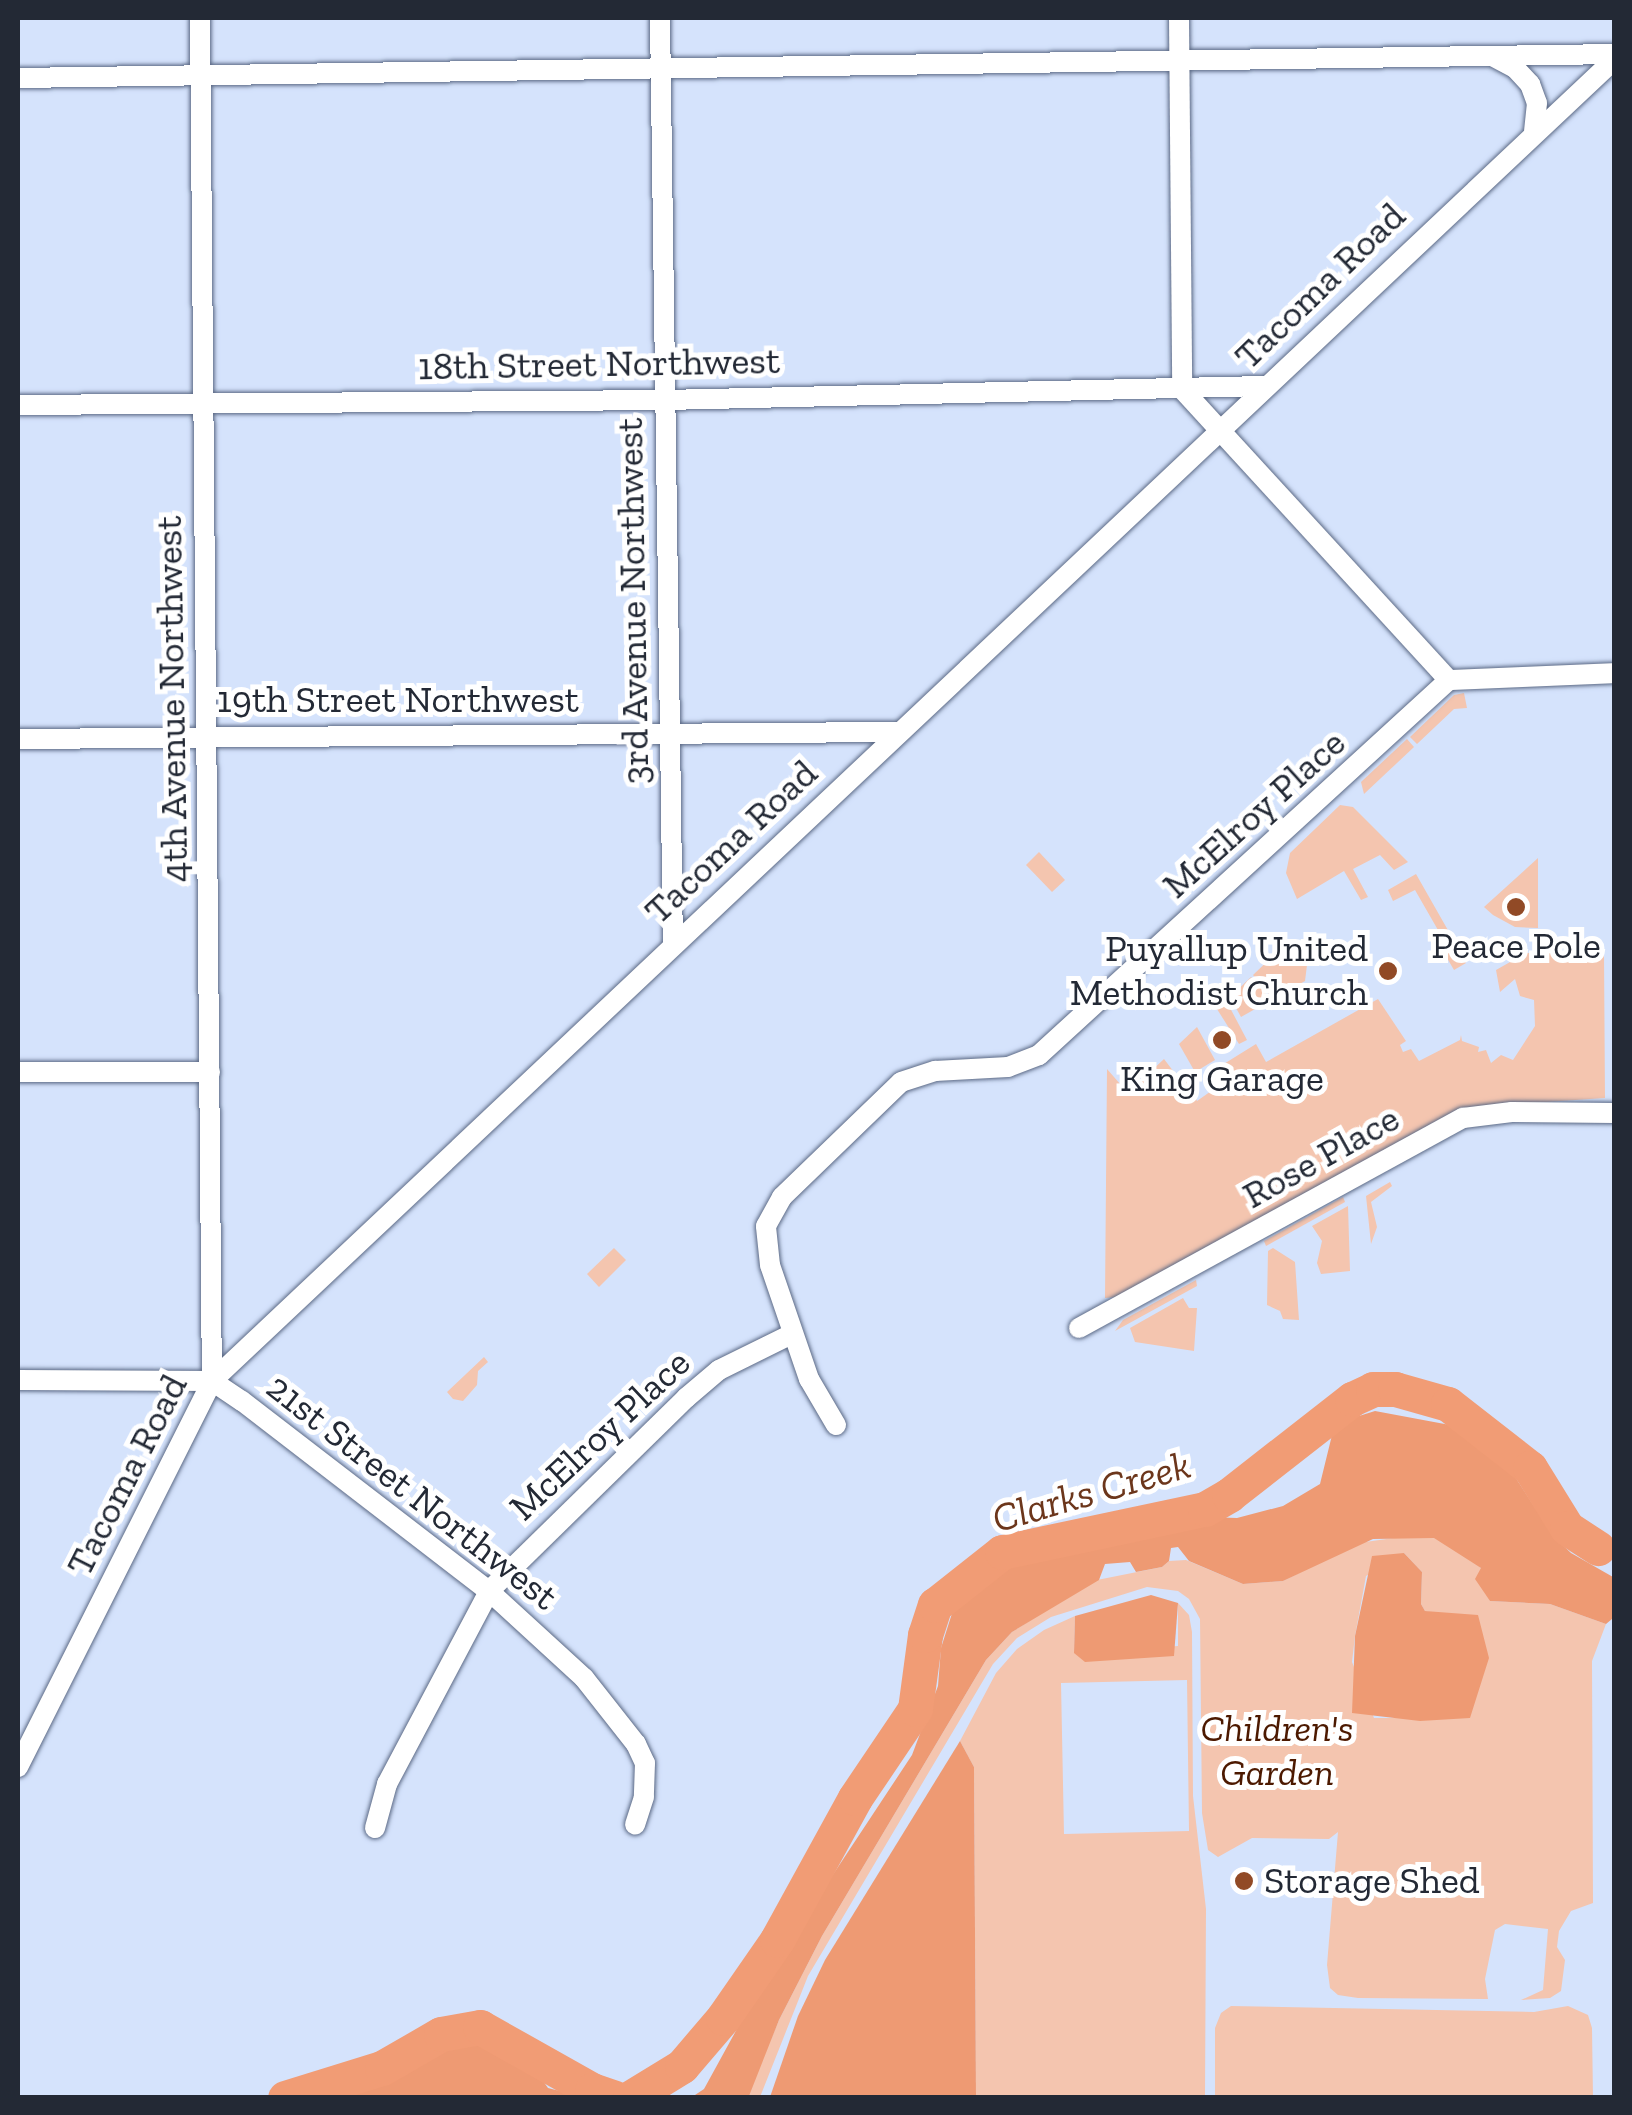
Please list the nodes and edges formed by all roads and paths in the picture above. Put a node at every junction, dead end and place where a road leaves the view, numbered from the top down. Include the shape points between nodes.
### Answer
1 (200, 18) edge
2 (660, 18) edge
3 (1178, 18) edge
4 (1488, 54) junction
5 (1614, 57) edge
6 (1179, 60) junction
7 (661, 68) junction
8 (201, 73) junction
9 (18, 78) edge
10 (1534, 131) junction
11 (1265, 386) junction
12 (1182, 389) junction
13 (665, 400) junction
14 (204, 402) junction
15 (18, 406) edge
16 (1218, 432) junction
17 (1614, 673) edge
18 (1450, 680) junction
19 (898, 732) junction
20 (668, 734) junction
21 (207, 736) junction
22 (18, 739) edge
23 (674, 944) junction
24 (18, 1072) edge
25 (210, 1072) junction
26 (1614, 1114) edge
27 (1079, 1328) dead end
28 (792, 1334) junction
29 (18, 1380) edge
30 (212, 1381) junction
31 (836, 1425) dead end
32 (490, 1591) junction
33 (18, 1767) edge
34 (635, 1825) dead end
35 (375, 1828) dead end

1 - 8 street, 4th Avenue Northwest
2 - 7 street, 3rd Avenue Northwest
3 - 6 street
4 - 5 street
4 - 6 street
4 - 10 street via 1530,84 1537,103
5 - 10 street, Tacoma Road
6 - 7 street
6 - 12 street
7 - 8 street
7 - 13 street, 3rd Avenue Northwest
8 - 9 street
8 - 14 street, 4th Avenue Northwest
10 - 11 street, Tacoma Road
11 - 12 street, 18th Street Northwest
11 - 16 street, Tacoma Road
12 - 13 street, 18th Street Northwest
12 - 16 street
13 - 14 street, 18th Street Northwest
13 - 20 street, 3rd Avenue Northwest
14 - 15 street, 18th Street Northwest
14 - 21 street, 4th Avenue Northwest
16 - 18 street
16 - 19 street, Tacoma Road
17 - 18 street
18 - 28 street, McElroy Place via 1038,1055 1008,1067 912,1076 794,1184 770,1212 765,1241
19 - 20 street, 19th Street Northwest
19 - 23 street, Tacoma Road
20 - 21 street, 19th Street Northwest
20 - 23 street, 3rd Avenue Northwest
21 - 22 street, 19th Street Northwest
21 - 25 street, 4th Avenue Northwest
23 - 30 street, Tacoma Road
24 - 25 street
25 - 30 street, 4th Avenue Northwest
26 - 27 street, Rose Place via 1463,1118
28 - 31 street, McElroy Place via 808,1379
28 - 32 street, McElroy Place via 752,1350 686,1398
29 - 30 street, 21st Street Northwest
30 - 32 street, 21st Street Northwest
30 - 33 street, Tacoma Road
32 - 34 street, 21st Street Northwest via 574,1668 636,1744 646,1783
32 - 35 street, McElroy Place via 387,1784

